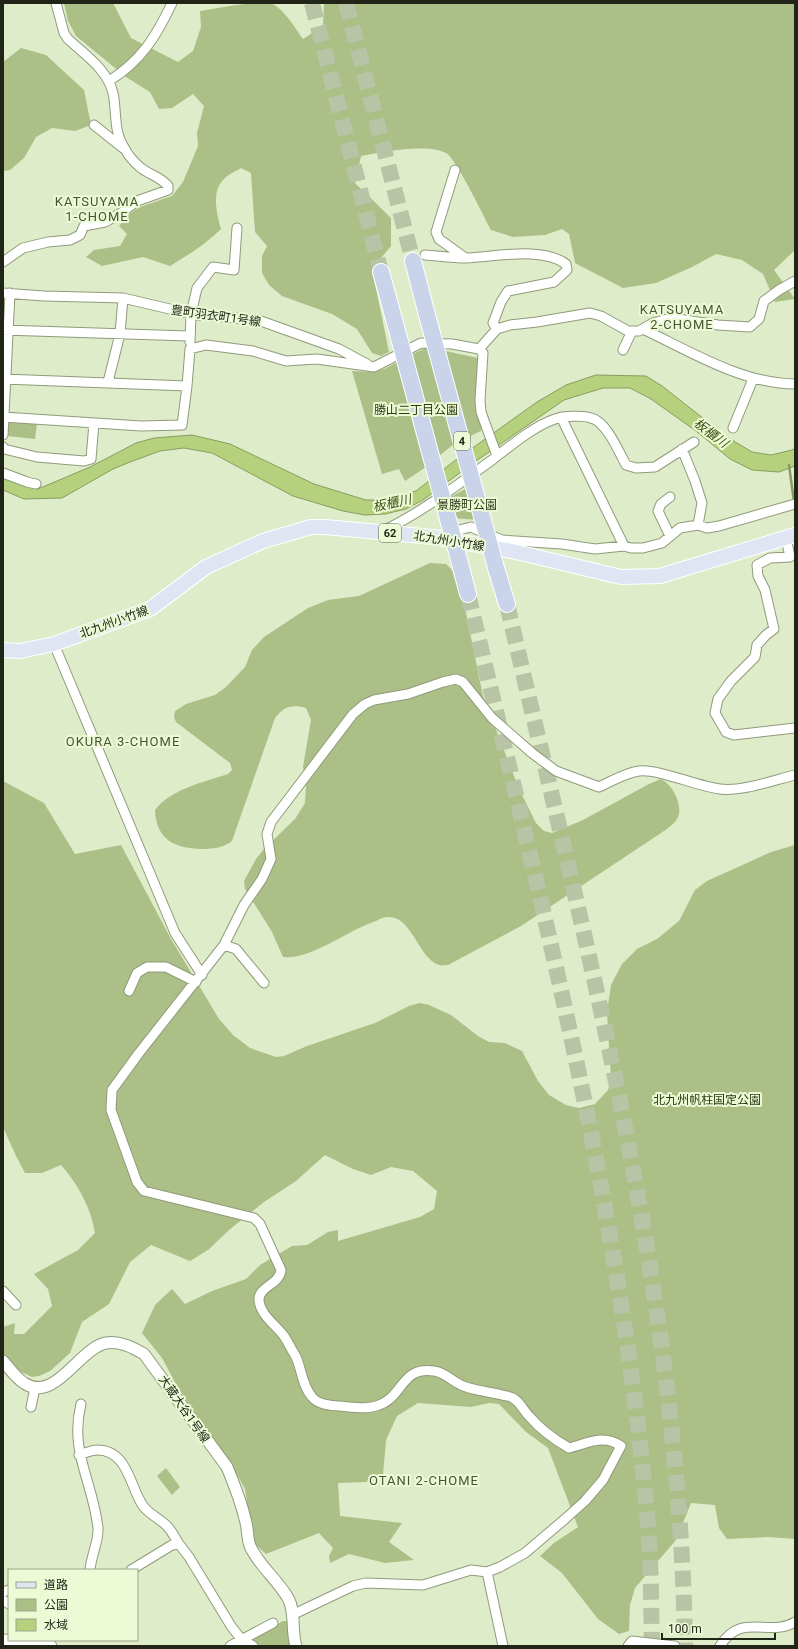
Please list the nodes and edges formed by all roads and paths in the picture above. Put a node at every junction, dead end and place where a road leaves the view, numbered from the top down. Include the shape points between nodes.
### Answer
1 (56, 3) edge
2 (172, 3) edge
3 (109, 81) junction
4 (94, 125) dead end
5 (124, 149) junction
6 (455, 170) dead end
7 (237, 228) dead end
8 (419, 258) joint
9 (465, 258) junction
10 (3, 262) edge
11 (381, 272) tunnel mouth
12 (795, 281) edge
13 (6, 293) edge
14 (123, 298) junction
15 (191, 314) junction
16 (497, 329) junction
17 (643, 329) junction
18 (6, 330) edge
19 (632, 331) junction
20 (120, 334) junction
21 (189, 336) junction
22 (190, 349) junction
23 (479, 349) junction
24 (623, 350) dead end
25 (374, 367) junction
26 (4, 379) edge
27 (753, 379) junction
28 (108, 382) junction
29 (795, 384) edge
30 (188, 386) junction
31 (4, 417) edge
32 (561, 418) junction
33 (94, 423) junction
34 (733, 428) dead end
35 (3, 434) edge
36 (694, 442) dead end
37 (3, 447) edge
38 (682, 449) junction
39 (497, 454) junction
40 (3, 474) edge
41 (36, 484) dead end
42 (670, 497) dead end
43 (795, 504) edge
44 (698, 525) junction
45 (382, 532) junction
46 (670, 536) junction
47 (790, 536) edge
48 (433, 537) junction
49 (624, 546) junction
50 (468, 594) tunnel mouth
51 (507, 604) tunnel mouth
52 (54, 644) junction
53 (3, 650) edge
54 (795, 728) edge
55 (795, 776) edge
56 (224, 945) junction
57 (202, 975) junction
58 (196, 982) junction
59 (264, 983) dead end
60 (129, 991) dead end
61 (3, 1291) edge
62 (16, 1305) dead end
63 (3, 1361) edge
64 (35, 1388) junction
65 (81, 1404) dead end
66 (31, 1407) dead end
67 (79, 1455) junction
68 (179, 1544) junction
69 (87, 1569) edge
70 (133, 1569) edge
71 (487, 1572) junction
72 (292, 1615) junction
73 (795, 1622) edge
74 (273, 1623) dead end
75 (241, 1639) junction
76 (25, 1641) edge
77 (51, 1646) edge
78 (230, 1646) edge
79 (253, 1646) edge
80 (296, 1646) edge
81 (503, 1646) edge
82 (628, 1646) edge
83 (675, 1646) edge
84 (720, 1646) edge

1 - 3 street via 68,39 104,72
2 - 3 street via 148,48 122,73
3 - 5 street via 113,93 118,136
4 - 5 street
5 - 10 street via 140,167 164,180 168,190 138,201 105,222 84,226 80,235 70,240 23,248
6 - 9 street via 436,232 439,239
7 - 15 street via 234,270 213,267 197,288
8 - 9 street
8 - 51 highway, 4, bridge via 427,315
9 - 16 street via 539,254 559,258 566,264 567,270 554,282 508,291 493,323
11 - 50 highway, bridge
12 - 17 street via 764,301 759,320 750,326 718,325 671,318
13 - 14 street, 豊町羽衣町1号線
13 - 18 street
14 - 15 street, 豊町羽衣町1号線
14 - 20 street
15 - 21 street
15 - 25 street, 豊町羽衣町1号線 via 258,320 339,349
16 - 19 street via 590,313
16 - 23 street
17 - 19 street
17 - 27 street
18 - 20 street
18 - 26 street
19 - 24 street
20 - 21 street
20 - 28 street
21 - 22 street
22 - 25 street via 206,345 253,351 286,361 317,359
22 - 30 street
23 - 25 street via 452,344 421,343
23 - 39 street via 483,353 481,412
26 - 28 street
26 - 31 street
27 - 29 street
27 - 34 street
28 - 30 street
30 - 33 street via 182,425
31 - 33 street
31 - 35 street
32 - 38 street via 592,418 604,426 626,465 636,468 655,467
32 - 39 street via 554,419
32 - 49 street
33 - 37 street via 91,459 84,461 37,457
36 - 38 street
38 - 44 street via 702,503
39 - 45 street via 440,498
40 - 41 street
42 - 46 street via 661,504 658,511
43 - 44 street via 720,526 707,528
44 - 46 street via 680,528
45 - 48 main road, 北九州小竹線 / 62
45 - 52 main road, 北九州小竹線 / 62 via 311,527 262,541 206,567 150,609
46 - 49 street via 662,543 643,548
47 - 48 main road, 北九州小竹線 / 62 via 660,576 621,577 512,551
47 - 54 street via 790,557 770,558 757,565 774,629 757,645 755,657 731,681 718,699 715,713 726,732 734,735
48 - 49 street via 472,527 502,540 595,549
52 - 53 main road, 北九州小竹線 / 62 via 20,651
52 - 57 street via 175,934
55 - 56 street via 737,789 720,789 640,771 599,788 556,771 492,718 463,682 456,679 408,694 374,700 353,714 271,822 267,834 272,859 244,905
56 - 57 street
56 - 59 street via 236,949
57 - 58 street
58 - 60 street via 166,967 147,967 137,973
58 - 71 street via 112,1090 111,1110 137,1182 144,1191 254,1218 260,1224 281,1270 277,1280 260,1293 260,1306 284,1336 311,1396 332,1406 370,1407 391,1398 416,1371 437,1371 461,1386 514,1398 535,1422 557,1442 569,1448 603,1439 621,1446 603,1480 570,1515 525,1553
61 - 62 street
63 - 64 street via 17,1378
64 - 66 street
64 - 72 street, 大蔵大谷1号線 via 44,1388 54,1383 93,1348 106,1343 124,1344 144,1354 227,1467 246,1519 250,1545 288,1599
65 - 67 street via 77,1418
67 - 68 street via 97,1450 118,1458 126,1468 136,1494 145,1508 167,1526
67 - 69 street via 95,1506 98,1530
68 - 70 street
68 - 75 street
71 - 72 street via 471,1570 423,1584 366,1583 353,1586
71 - 81 street
72 - 80 street, 大蔵大谷1号線
73 - 84 street via 781,1627 744,1627 736,1630
74 - 75 street
75 - 78 street
75 - 79 street
76 - 77 street
82 - 83 street via 632,1641

